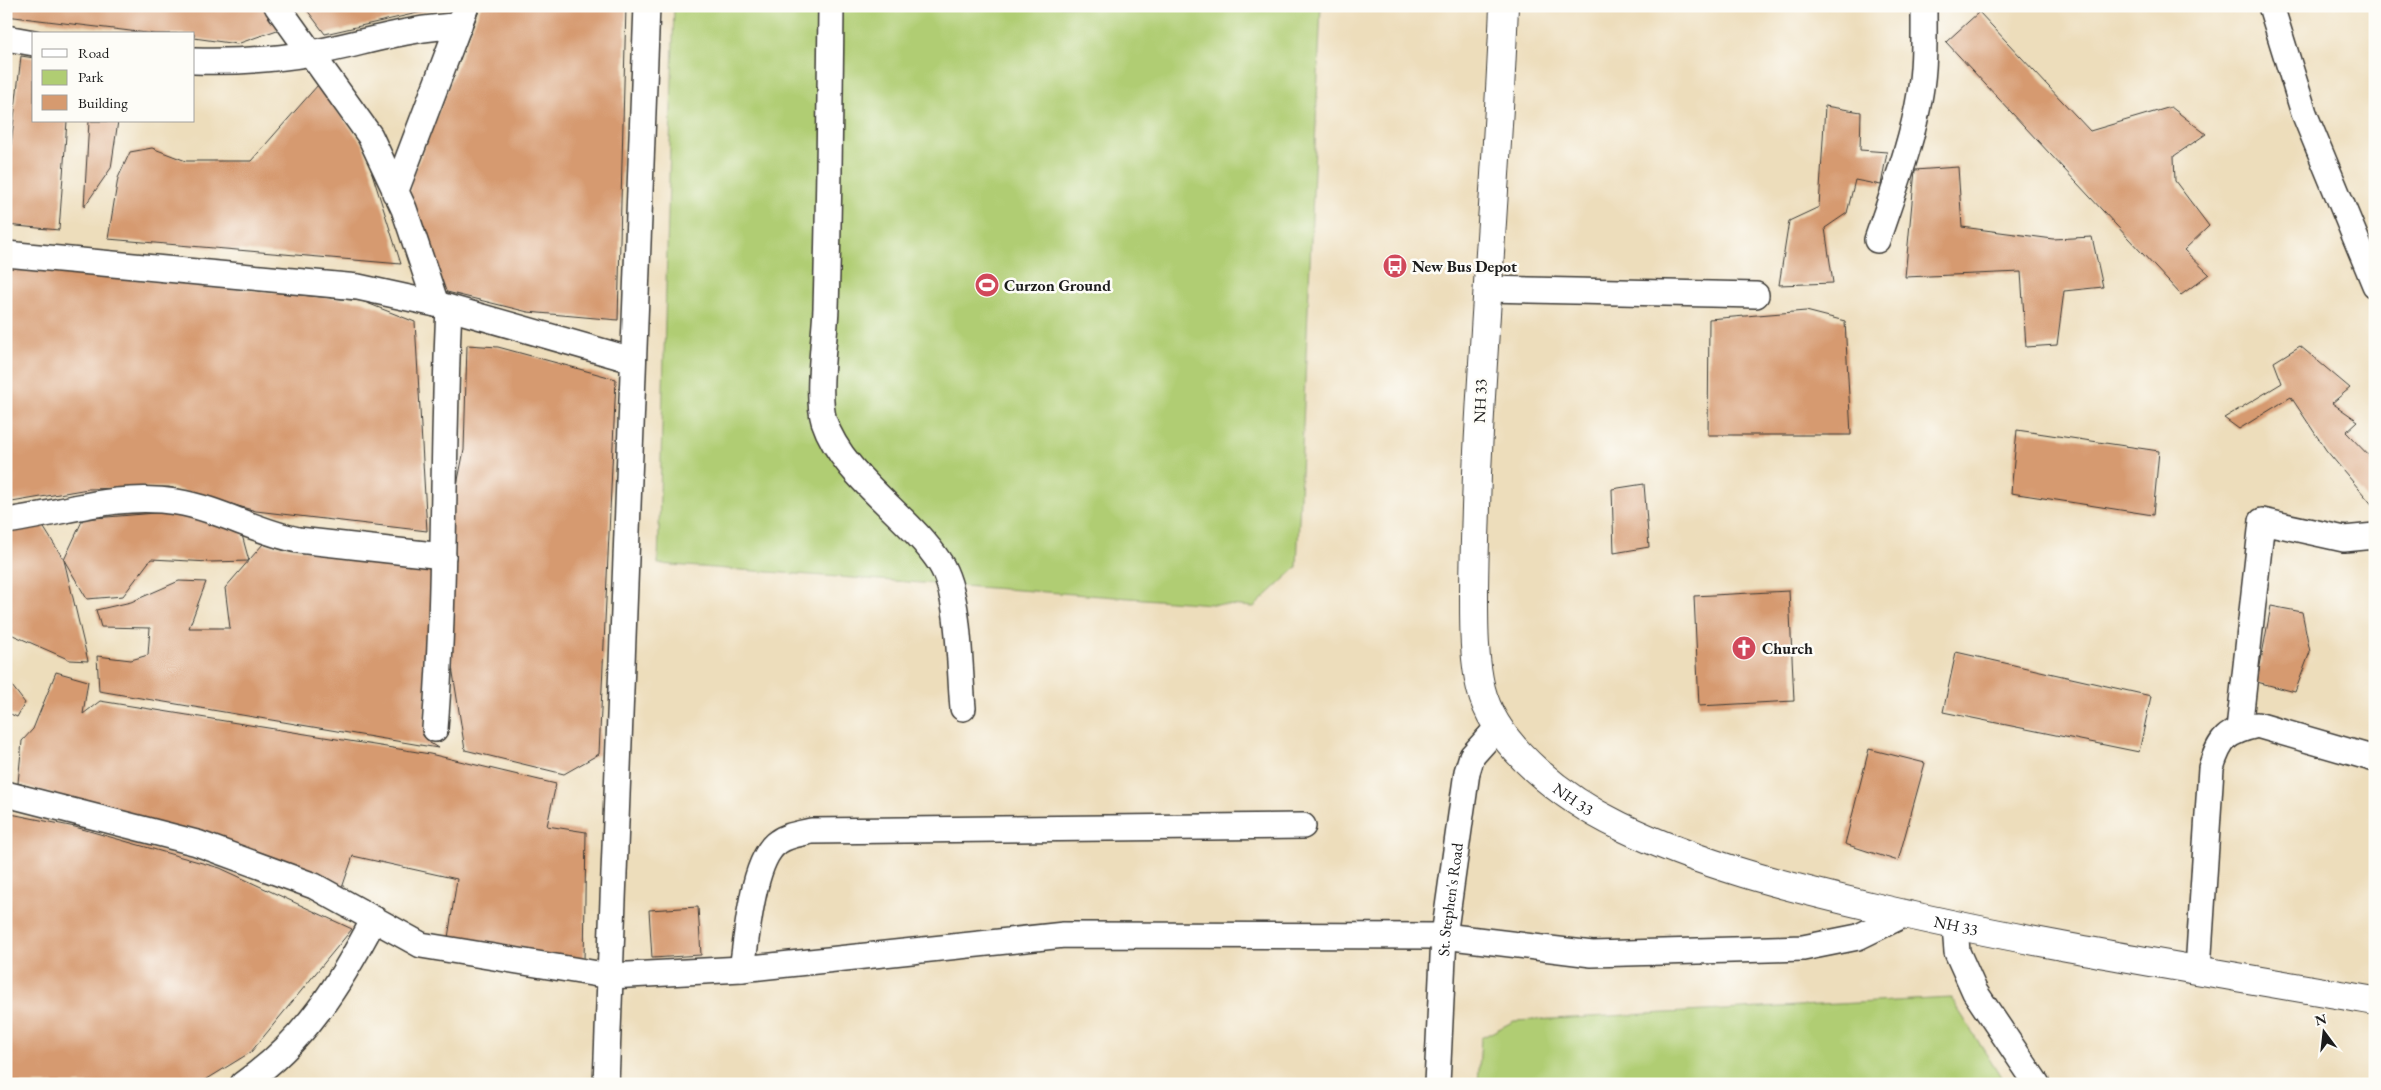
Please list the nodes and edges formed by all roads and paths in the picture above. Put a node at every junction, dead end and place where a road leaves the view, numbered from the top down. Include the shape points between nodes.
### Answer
1 (277, 6) edge
2 (647, 6) edge
3 (831, 6) edge
4 (1504, 6) edge
5 (1924, 6) edge
6 (2271, 6) edge
7 (462, 16) edge
8 (6, 38) edge
9 (32, 43) edge
10 (311, 53) junction
11 (195, 60) edge
12 (395, 193) junction
13 (1877, 240) dead end
14 (6, 254) edge
15 (2375, 284) edge
16 (1487, 289) junction
17 (1756, 296) dead end
18 (442, 306) junction
19 (632, 360) junction
20 (6, 521) edge
21 (2375, 536) edge
22 (442, 556) junction
23 (962, 708) dead end
24 (1498, 727) junction
25 (435, 729) dead end
26 (2239, 729) junction
27 (2375, 759) edge
28 (6, 794) edge
29 (1303, 826) dead end
30 (1905, 914) junction
31 (374, 919) junction
32 (1955, 926) junction
33 (1444, 936) junction
34 (742, 969) junction
35 (2198, 969) junction
36 (610, 976) junction
37 (2375, 1001) edge
38 (243, 1084) edge
39 (606, 1084) edge
40 (1437, 1084) edge
41 (2037, 1084) edge

1 - 10 street
2 - 19 street
3 - 23 street via 822,412 844,457 932,553 945,573 955,608
4 - 16 main road, NH 33
5 - 13 street via 1925,52 1919,102
6 - 15 street via 2304,113
7 - 10 street via 436,26
7 - 12 street
8 - 9 street
10 - 11 street via 259,60
10 - 12 street via 370,136
12 - 18 street
14 - 18 street via 358,287
16 - 17 street
16 - 24 main road, NH 33 via 1474,549 1474,622 1482,693
18 - 19 street
18 - 22 street
19 - 36 street
20 - 22 street via 108,501 158,500 179,502 298,540
21 - 26 street via 2344,539 2262,521
22 - 25 street via 442,629
24 - 30 main road, NH 33 via 1524,758 1562,791 1618,826 1688,855 1759,878
24 - 33 street, St. Stephen's Road via 1475,752 1467,772
26 - 27 street via 2257,725
26 - 35 street via 2226,736 2217,748 2211,768
28 - 31 street via 197,843 314,886
29 - 34 street via 810,831 790,836 767,851 762,861
30 - 32 main road, NH 33
30 - 33 street via 1858,937 1803,948 1592,954
31 - 36 street via 421,945
31 - 38 street via 344,975 302,1032 270,1065
32 - 35 main road, NH 33
32 - 41 street via 1957,952 1975,992
33 - 34 street via 1064,935
33 - 40 street, St. Stephen's Road
34 - 36 street
35 - 37 main road, NH 33
36 - 39 street

